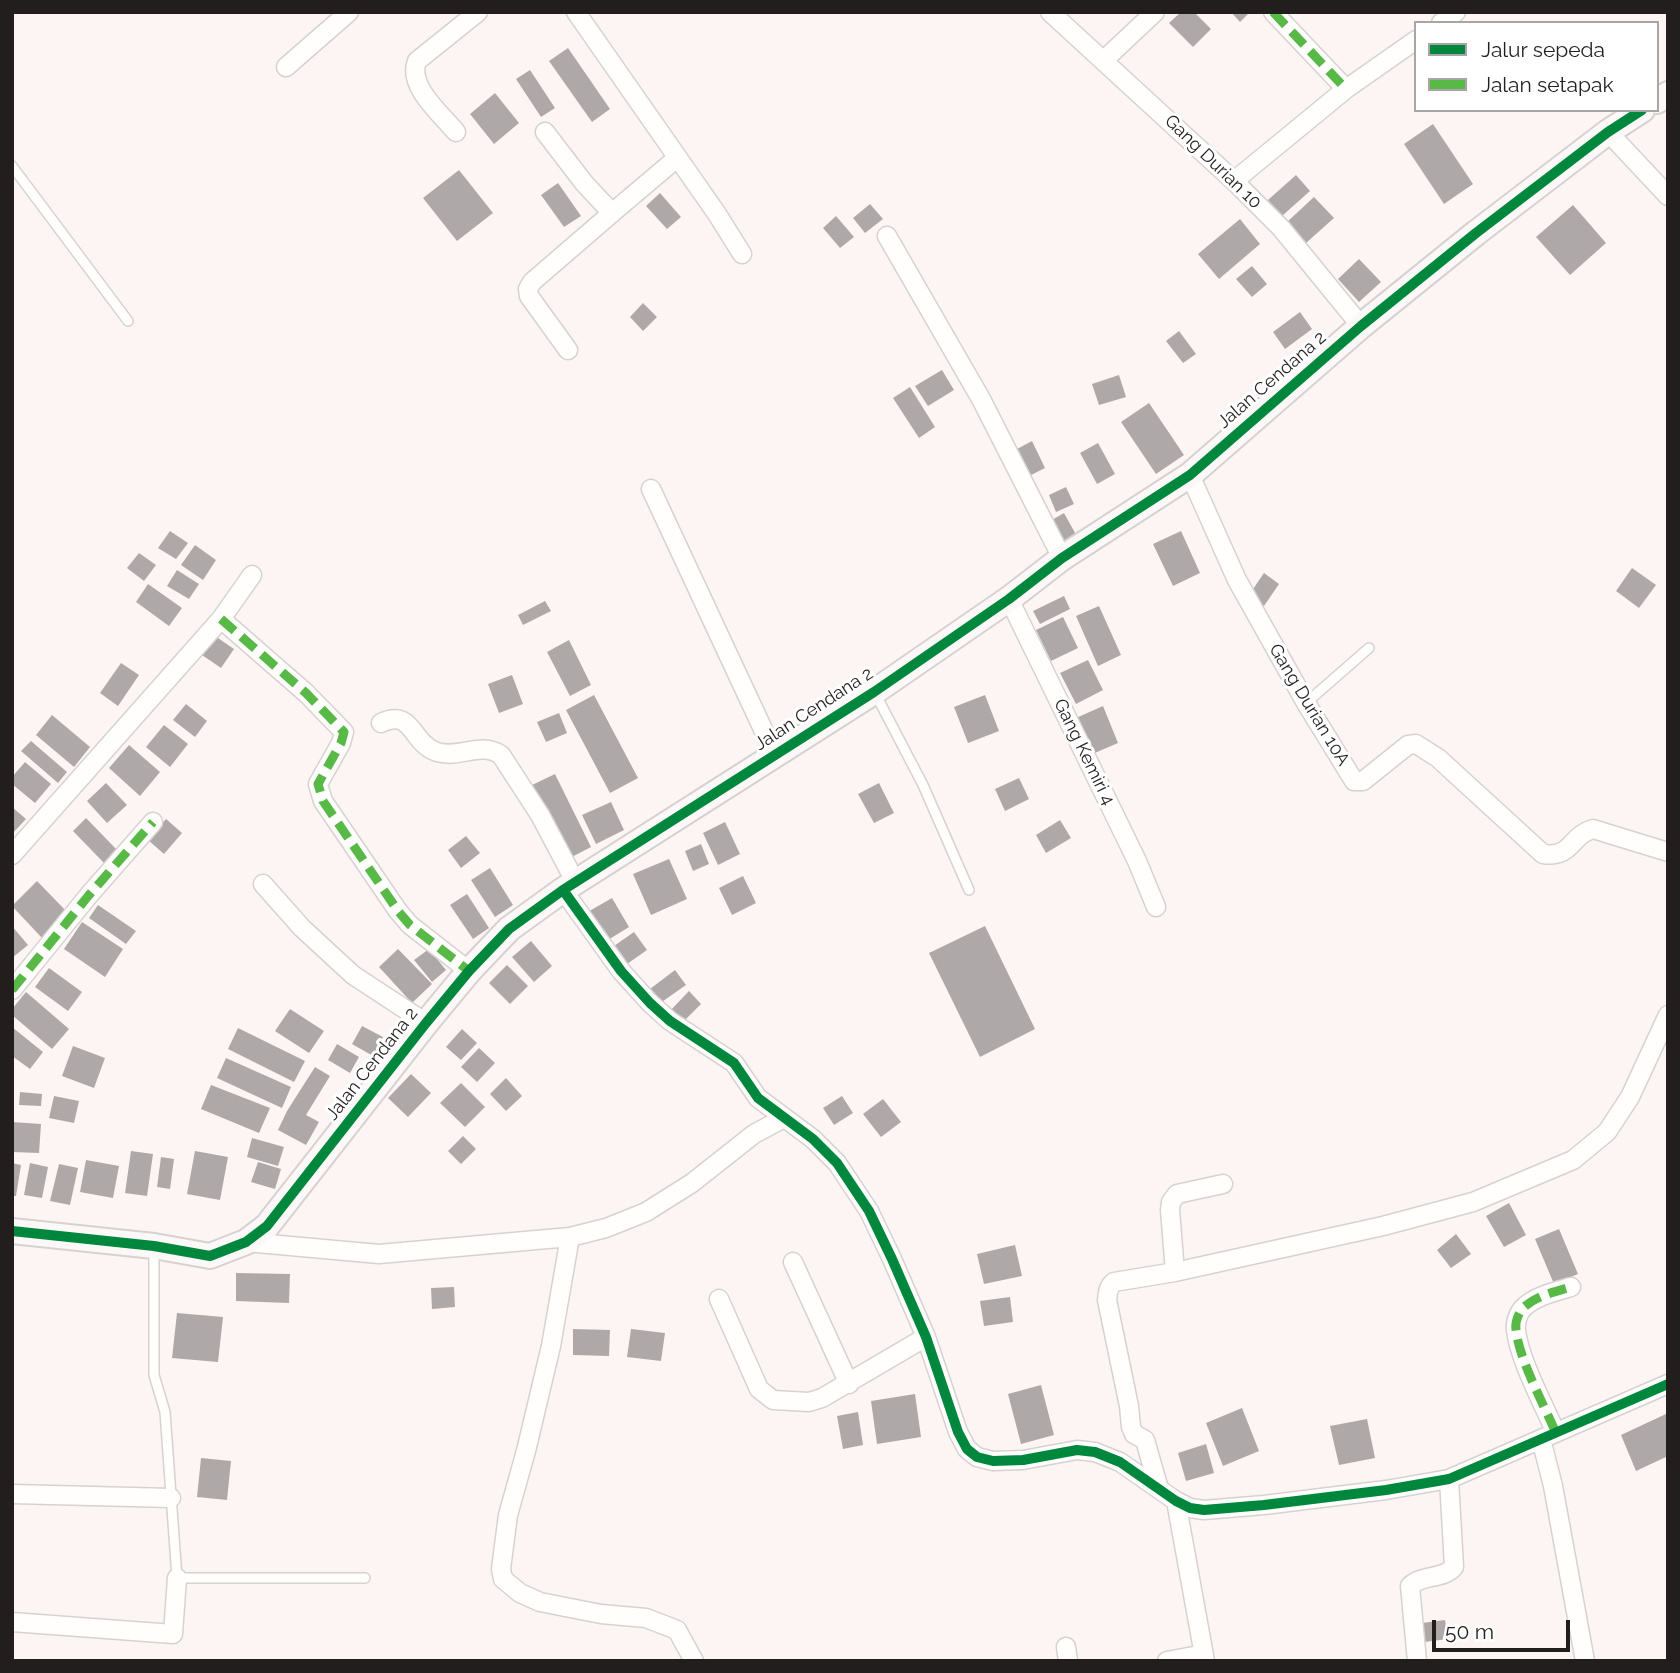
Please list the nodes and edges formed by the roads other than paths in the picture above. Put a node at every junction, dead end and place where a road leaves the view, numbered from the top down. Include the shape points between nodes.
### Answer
1 (349, 12) edge
2 (478, 12) edge
3 (576, 12) edge
4 (1050, 12) edge
5 (1155, 12) edge
6 (1273, 12) edge
7 (1414, 41) edge
8 (1104, 60) junction
9 (286, 67) dead end
10 (1346, 89) junction
11 (1639, 112) edge
12 (456, 132) dead end
13 (545, 132) dead end
14 (1608, 132) junction
15 (677, 158) junction
16 (12, 166) edge
17 (1234, 181) junction
18 (1668, 195) edge
19 (612, 213) junction
20 (887, 236) dead end
21 (742, 254) dead end
22 (128, 321) dead end
23 (1361, 326) junction
24 (568, 350) dead end
25 (1189, 475) junction
26 (651, 489) dead end
27 (1062, 558) junction
28 (252, 575) dead end
29 (1009, 598) junction
30 (221, 619) junction
31 (1369, 648) dead end
32 (874, 692) junction
33 (1306, 703) junction
34 (381, 723) dead end
35 (775, 755) junction
36 (153, 822) dead end
37 (1668, 852) edge
38 (12, 855) edge
39 (263, 884) dead end
40 (569, 886) junction
41 (969, 890) dead end
42 (1156, 907) dead end
43 (469, 971) junction
44 (13, 986) edge
45 (1668, 1015) edge
46 (426, 1023) junction
47 (784, 1118) junction
48 (1223, 1184) dead end
49 (12, 1231) edge
50 (570, 1237) junction
51 (246, 1242) junction
52 (154, 1246) junction
53 (793, 1262) dead end
54 (1175, 1272) junction
55 (1571, 1287) dead end
56 (719, 1299) dead end
57 (926, 1337) junction
58 (849, 1384) junction
59 (1668, 1384) edge
60 (1548, 1435) junction
61 (1449, 1479) junction
62 (1159, 1489) junction
63 (12, 1494) edge
64 (171, 1498) junction
65 (1176, 1501) junction
66 (177, 1578) junction
67 (365, 1578) dead end
68 (12, 1622) edge
69 (1205, 1657) edge
70 (694, 1661) edge
71 (1167, 1661) edge
72 (1417, 1661) edge
73 (1586, 1661) edge

1 - 9 street
2 - 12 street via 417,61 414,70 422,89
3 - 15 street
4 - 8 street, Gang Durian 10
5 - 8 street
6 - 10 street
7 - 10 street
8 - 17 street, Gang Durian 10
10 - 17 street
11 - 14 street, Jalan Cendana 2
13 - 19 street
14 - 18 street
14 - 23 street, Jalan Cendana 2
15 - 19 street
15 - 21 street
16 - 22 lane
17 - 23 street, Gang Durian 10 via 1281,228
19 - 24 street via 528,289
20 - 27 street via 981,398
23 - 25 street, Jalan Cendana 2
25 - 27 street, Jalan Cendana 2
25 - 33 street, Gang Durian 10A via 1237,580
26 - 35 street
27 - 29 street, Jalan Cendana 2
28 - 30 street
29 - 32 street, Jalan Cendana 2
29 - 42 street, Gang Kemiri 4
30 - 38 street
30 - 43 street via 344,732 318,792 398,911
31 - 33 lane
32 - 35 street, Jalan Cendana 2
32 - 41 lane via 923,785
33 - 37 street, Gang Durian 10A via 1354,781 1363,781 1408,745 1416,744 1438,758 1543,854 1556,856 1593,829
34 - 40 street via 393,717 401,719 424,745 436,751 448,754 484,748 501,755 540,815
35 - 40 street, Jalan Cendana 2
36 - 44 street
39 - 46 street via 353,975
40 - 43 street, Jalan Cendana 2 via 509,929
40 - 47 street via 621,971 650,1003 734,1063 758,1098
43 - 46 street, Jalan Cendana 2
45 - 54 street via 1630,1097 1607,1132 1573,1160 1447,1209
46 - 51 street, Jalan Cendana 2 via 267,1226
47 - 50 street via 754,1134 646,1212
47 - 57 street via 837,1163 869,1211
48 - 54 street via 1178,1194 1171,1202
49 - 52 street, Jalan Cendana 2
50 - 51 street via 379,1254
50 - 70 street via 551,1346 508,1515 500,1569 520,1593 540,1602 646,1618 677,1630
51 - 52 street, Jalan Cendana 2 via 211,1256
52 - 64 lane via 153,1375 165,1412
53 - 58 street
54 - 62 street via 1114,1282 1107,1300 1131,1427 1145,1440
55 - 60 street via 1543,1295 1521,1310 1517,1321
56 - 58 street via 759,1389 773,1400 809,1402
57 - 58 street
57 - 62 street via 958,1432 977,1457 1023,1460 1077,1450 1095,1452
59 - 60 street
60 - 61 street
60 - 73 street via 1553,1486
61 - 65 street via 1264,1506 1204,1510
61 - 72 street via 1454,1567 1410,1586
62 - 65 street
63 - 64 street
64 - 66 lane
65 - 69 street
66 - 67 lane
66 - 68 street via 173,1634
69 - 71 street

